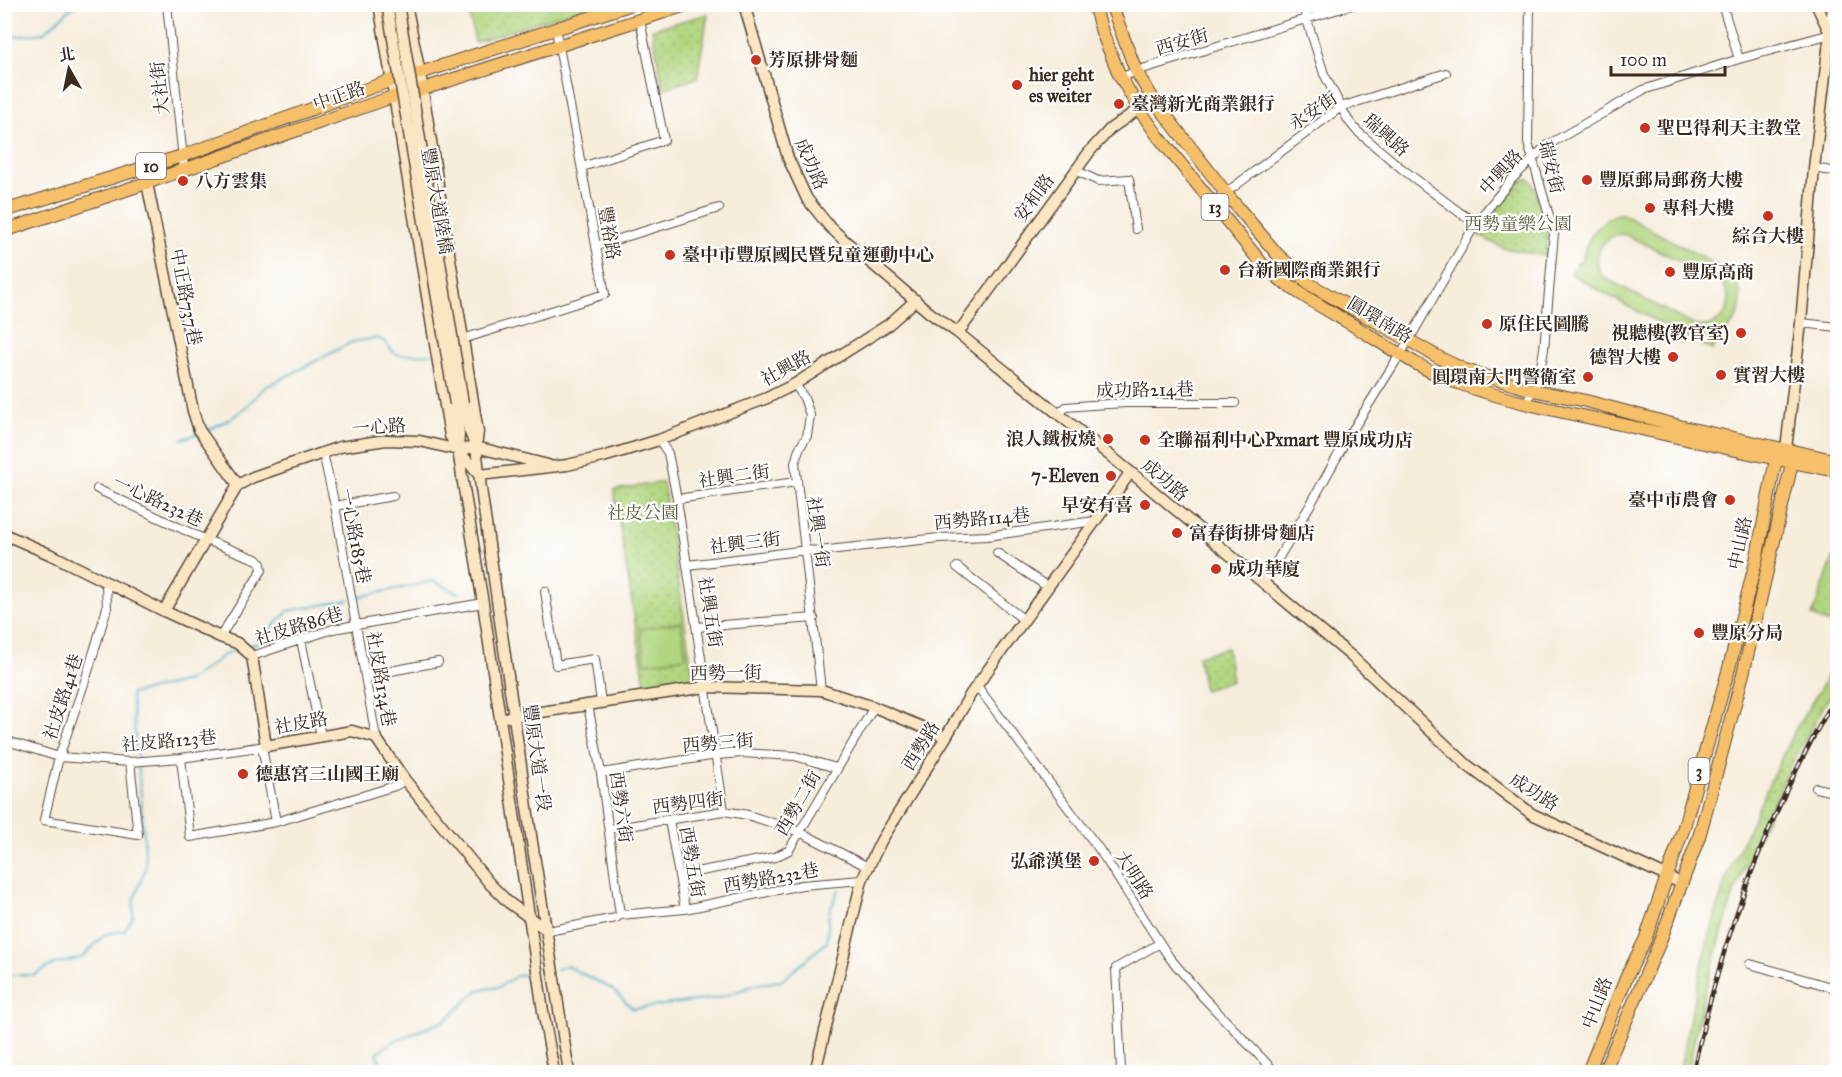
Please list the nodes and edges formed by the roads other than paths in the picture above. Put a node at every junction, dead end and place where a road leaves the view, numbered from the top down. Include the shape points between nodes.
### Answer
1 (166, 4) edge
2 (379, 4) edge
3 (387, 4) edge
4 (398, 4) edge
5 (406, 4) edge
6 (632, 4) edge
7 (688, 4) edge
8 (744, 4) edge
9 (1094, 4) edge
10 (1111, 4) edge
11 (1302, 4) edge
12 (1355, 4) edge
13 (1530, 4) edge
14 (1722, 4) edge
15 (1816, 4) edge
16 (1832, 4) edge
17 (640, 20) junction
18 (1307, 20) junction
19 (556, 30) junction
20 (1834, 32) edge
21 (560, 46) junction
22 (1739, 59) junction
23 (1136, 71) junction
24 (420, 73) junction
25 (1446, 73) dead end
26 (1121, 78) junction
27 (392, 80) junction
28 (423, 89) junction
29 (395, 96) junction
30 (1153, 99) junction
31 (1341, 107) junction
32 (1139, 109) junction
33 (182, 156) junction
34 (1533, 160) junction
35 (582, 167) junction
36 (144, 168) junction
37 (1815, 168) junction
38 (184, 169) junction
39 (1075, 170) junction
40 (1838, 172) edge
41 (146, 183) junction
42 (1225, 193) junction
43 (1212, 203) junction
44 (719, 208) dead end
45 (4, 211) edge
46 (1476, 223) junction
47 (1136, 229) dead end
48 (4, 231) edge
49 (596, 246) junction
50 (916, 300) junction
51 (1801, 323) junction
52 (1838, 327) edge
53 (958, 333) junction
54 (463, 339) junction
55 (1408, 340) junction
56 (1399, 353) junction
57 (795, 384) junction
58 (1533, 390) junction
59 (1235, 403) dead end
60 (1526, 403) junction
61 (459, 404) junction
62 (1058, 414) junction
63 (659, 440) junction
64 (476, 447) junction
65 (1786, 449) junction
66 (458, 450) junction
67 (323, 453) junction
68 (1776, 459) junction
69 (1838, 461) edge
70 (1792, 463) junction
71 (556, 466) junction
72 (1838, 471) edge
73 (1130, 472) junction
74 (479, 475) junction
75 (796, 482) junction
76 (238, 485) junction
77 (97, 489) dead end
78 (393, 496) dead end
79 (676, 500) junction
80 (334, 506) junction
81 (1095, 521) junction
82 (4, 534) edge
83 (206, 540) junction
84 (806, 550) junction
85 (997, 553) dead end
86 (688, 565) junction
87 (957, 567) dead end
88 (106, 584) junction
89 (1263, 584) junction
90 (1048, 587) junction
91 (544, 591) dead end
92 (483, 603) junction
93 (164, 612) junction
94 (814, 618) junction
95 (1024, 620) junction
96 (356, 625) junction
97 (697, 627) junction
98 (220, 637) junction
99 (301, 640) junction
100 (252, 656) junction
101 (438, 662) dead end
102 (365, 676) junction
103 (977, 686) junction
104 (706, 687) junction
105 (821, 690) junction
106 (602, 702) junction
107 (588, 705) junction
108 (874, 707) junction
109 (514, 716) junction
110 (499, 718) junction
111 (321, 736) junction
112 (946, 737) junction
113 (376, 738) junction
114 (4, 740) edge
115 (264, 746) junction
116 (717, 755) junction
117 (59, 757) junction
118 (181, 758) junction
119 (130, 762) junction
120 (836, 768) junction
121 (601, 773) junction
122 (405, 780) junction
123 (1816, 788) dead end
124 (1838, 793) edge
125 (724, 812) junction
126 (669, 820) junction
127 (276, 822) junction
128 (609, 829) junction
129 (800, 832) junction
130 (868, 867) junction
131 (680, 875) junction
132 (1667, 877) junction
133 (862, 880) junction
134 (1681, 883) junction
135 (685, 909) junction
136 (620, 915) junction
137 (530, 916) junction
138 (548, 931) junction
139 (1160, 943) junction
140 (1750, 964) dead end
141 (1838, 989) edge
142 (1121, 1070) dead end
143 (554, 1072) edge
144 (569, 1072) edge
145 (815, 1072) edge
146 (1275, 1072) edge
147 (1588, 1072) edge
148 (1604, 1072) edge

1 - 33 street, 大社街
2 - 27 street, 豐原大道一段
3 - 61 street, 豐原大道陸橋, bridge
4 - 61 street, 豐原大道陸橋, bridge
5 - 24 street, 豐原大道一段
6 - 19 main road, 中正路 / 10
7 - 17 main road, 中正路 / 10
8 - 50 street, 成功路 via 788,158 807,198 829,226
9 - 26 main road, 圓環南路 / 13
10 - 23 main road, 圓環南路 / 13
11 - 18 street, 瑞興路
12 - 18 street, 西安街
13 - 34 street, 瑞安街 via 1528,143
14 - 22 street
15 - 20 street
16 - 20 street
17 - 21 main road, 中正路 / 10
17 - 35 street via 664,140
18 - 23 street, 西安街
18 - 31 street, 瑞興路 via 1324,74
19 - 21 street, 豐裕路
19 - 24 main road, 中正路 / 10
20 - 22 street, 中興路
20 - 37 street
21 - 28 main road, 中正路 / 10
21 - 35 street, 豐裕路
22 - 34 street, 中興路 via 1643,90 1546,146
23 - 26 street, 西安街
23 - 30 main road, 圓環南路 / 13
24 - 27 main road, 中正路 / 10
24 - 28 street, 豐原大道一段
25 - 31 street, 永安街
26 - 32 main road, 圓環南路 / 13
27 - 29 street, 豐原大道一段
27 - 33 main road, 中正路 / 10
28 - 29 main road, 中正路 / 10
28 - 54 street, 豐原大道一段
29 - 38 main road, 中正路 / 10
29 - 66 street, 豐原大道一段 via 450,436
30 - 32 street, 安和路
30 - 42 main road, 圓環南路 / 13
31 - 42 street, 永安街
31 - 46 street, 瑞興路 via 1357,131
32 - 39 street, 安和路 via 1110,129
32 - 43 main road, 圓環南路 / 13
33 - 36 main road, 中正路 / 10
33 - 38 street, 大社街
34 - 46 street, 中興路
34 - 58 street, 瑞安街 via 1554,233 1544,349
35 - 49 street, 豐裕路
36 - 41 street, 中正路737巷
36 - 45 main road, 中正路 / 10
37 - 40 street
37 - 51 street
38 - 41 main road, 中正路 / 10
39 - 47 street via 1098,181 1129,179
39 - 53 street, 安和路
41 - 48 main road, 中正路 / 10
41 - 76 street, 中正路737巷 via 190,402 199,430
42 - 43 street, 永安街
42 - 55 main road, 圓環南路 / 13 via 1305,280
43 - 56 main road, 圓環南路 / 13 via 1276,277
44 - 49 street
46 - 55 street, 中興路
49 - 54 street, 豐裕路 via 605,294
50 - 53 street, 成功路
50 - 57 street, 社興路 via 888,325
51 - 52 street
51 - 65 street
53 - 62 street, 成功路
54 - 64 street, 豐原大道一段 via 478,432
55 - 56 street, 中興路
55 - 58 main road, 圓環南路 / 13 via 1465,370
56 - 60 main road, 圓環南路 / 13 via 1460,384
56 - 89 street, 中興路
57 - 63 street, 社興路
57 - 75 street, 社興一街 via 810,415 807,436 795,463
58 - 60 street, 瑞安街
58 - 65 main road, 圓環南路 / 13
59 - 62 street, 成功路214巷 via 1091,405 1066,407
60 - 68 main road, 圓環南路 / 13
61 - 64 street, 豐原大道一段
61 - 66 street, 豐原大道一段
62 - 73 street, 成功路
63 - 71 street
63 - 79 street, 社興五街 via 668,453
64 - 66 street
64 - 71 street
64 - 74 street, 豐原大道一段
65 - 68 main road
65 - 69 main road, 圓環南路
65 - 70 main road
66 - 67 street, 一心路 via 420,441 386,440
66 - 74 street
66 - 92 street, 豐原大道一段
67 - 76 street, 一心路
67 - 80 street, 一心路185巷
68 - 70 main road, 圓環南路 / 13
68 - 132 main road, 中山路 / 3 via 1731,658
70 - 72 main road, 圓環南路
70 - 134 main road, 中山路 / 3 via 1740,685 1699,837
71 - 74 street
73 - 81 street, 西勢路
73 - 89 street, 成功路
74 - 109 street, 豐原大道一段
75 - 79 street, 社興二街
75 - 84 street, 社興一街
76 - 83 street
77 - 83 street, 一心路232巷
78 - 80 street
79 - 86 street, 社興五街
80 - 96 street, 一心路185巷
81 - 84 street, 西勢路114巷 via 987,536
81 - 90 street, 西勢路
82 - 88 street
83 - 93 street
83 - 98 street, 一心路232巷 via 258,560 262,570
84 - 86 street, 社興三街
84 - 94 street, 社興一街
85 - 90 street
86 - 97 street, 社興五街
87 - 95 street
88 - 93 street
88 - 117 street, 社皮路41巷 via 107,608
89 - 132 street, 成功路 via 1351,656 1467,765 1532,814
90 - 95 street, 西勢路
91 - 106 street via 556,665 595,659
92 - 96 street, 社皮路86巷
92 - 110 street, 豐原大道一段
93 - 98 street
94 - 97 street
94 - 105 street, 社興一街
95 - 103 street, 西勢路
96 - 99 street, 社皮路86巷
96 - 102 street, 社皮路134巷
97 - 104 street, 社興五街
98 - 100 street via 237,643
99 - 100 street, 社皮路86巷
99 - 111 street
100 - 115 street, 社皮路
101 - 102 street
102 - 113 street, 社皮路134巷
103 - 112 street, 西勢路
103 - 139 street, 大明路 via 1100,849
104 - 105 street, 西勢一街
104 - 106 street, 西勢一街
104 - 116 street, 社興五街
105 - 108 street, 西勢一街
106 - 107 street, 西勢一街
107 - 109 street, 西勢一街
107 - 121 street, 西勢六街
108 - 112 street, 西勢一街
108 - 120 street, 西勢二街
109 - 110 street, 西勢一街
109 - 138 street, 豐原大道一段
110 - 137 street, 豐原大道一段
111 - 113 street, 社皮路 via 352,731
111 - 115 street, 社皮路
112 - 130 street, 西勢路
113 - 122 street
114 - 117 street, 社皮路123巷
115 - 118 street, 社皮路123巷
115 - 127 street
116 - 120 street, 西勢三街 via 795,756
116 - 121 street, 西勢三街
116 - 125 street, 社興五街
117 - 119 street, 社皮路123巷
117 - 119 street, 社皮路41巷 via 44,820 138,835
118 - 119 street, 社皮路123巷
118 - 127 street via 190,837
120 - 129 street, 西勢二街
121 - 128 street, 西勢六街
122 - 127 street
122 - 137 street via 490,884
123 - 124 street
125 - 126 street, 西勢四街
125 - 129 street, 西勢四街 via 748,815
126 - 128 street, 西勢四街
126 - 131 street, 西勢五街
128 - 136 street, 西勢六街
129 - 130 street, 西勢四街
129 - 131 street, 西勢二街 via 789,850 775,857
130 - 133 street, 西勢路
131 - 135 street, 西勢五街
132 - 134 street, 成功路
132 - 147 main road, 中山路 / 3 via 1645,940
133 - 135 street, 西勢路232巷 via 802,885
133 - 145 street, 西勢路
134 - 148 main road, 中山路 / 3
135 - 136 street, 西勢路232巷
136 - 138 street, 西勢路232巷
137 - 138 street
137 - 143 street, 豐原大道一段
138 - 144 street, 豐原大道一段
139 - 142 street via 1116,968
139 - 146 street, 大明路 via 1203,997
140 - 141 street

